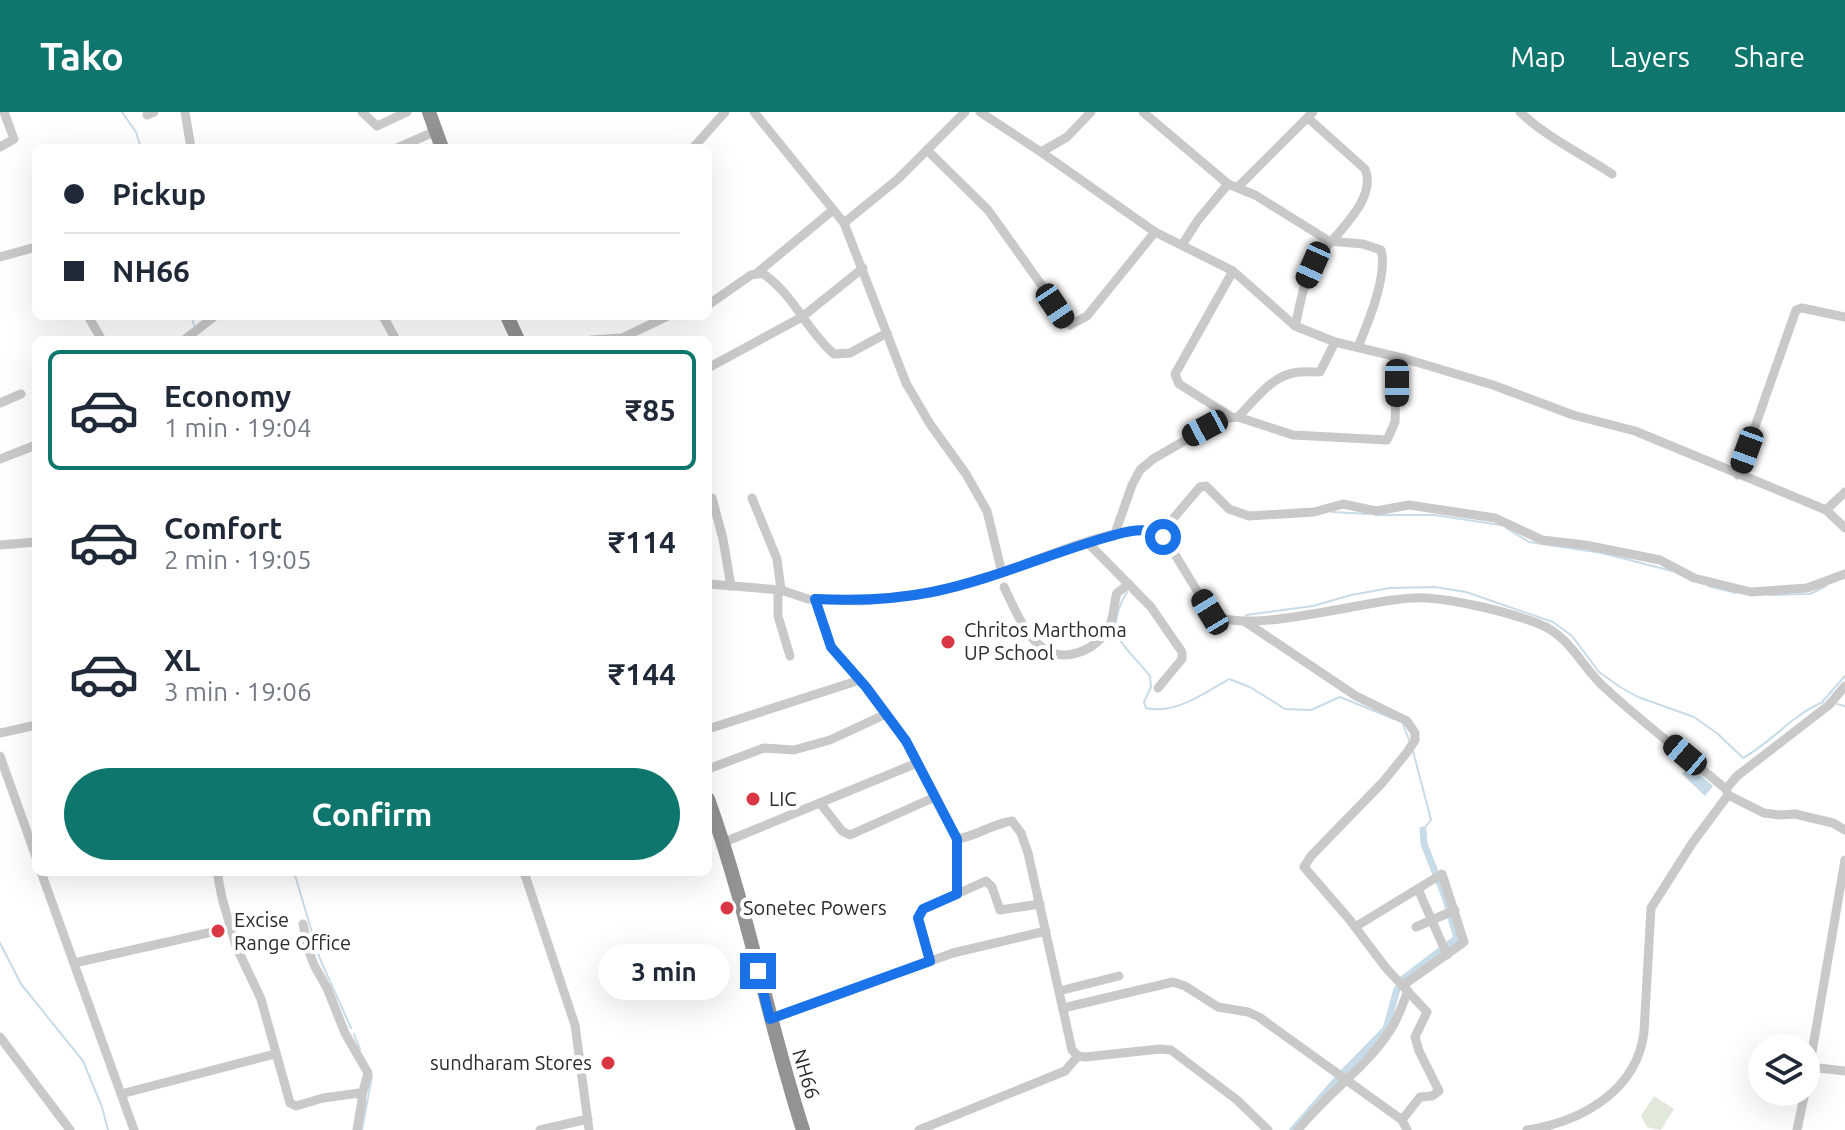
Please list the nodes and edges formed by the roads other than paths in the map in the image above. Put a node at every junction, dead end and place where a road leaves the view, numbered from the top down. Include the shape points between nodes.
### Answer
1 (4, 112) edge
2 (185, 112) edge
3 (362, 112) edge
4 (407, 112) edge
5 (429, 112) edge
6 (725, 112) edge
7 (965, 112) edge
8 (980, 112) edge
9 (1091, 112) edge
10 (1143, 112) edge
11 (1520, 112) edge
12 (1538, 112) edge
13 (757, 113) edge
14 (1310, 115) edge
15 (1531, 123) junction
16 (436, 131) junction
17 (190, 144) edge
18 (406, 144) edge
19 (441, 144) edge
20 (697, 144) edge
21 (0, 147) edge
22 (927, 150) junction
23 (1041, 152) junction
24 (1612, 174) dead end
25 (1233, 186) junction
26 (833, 210) junction
27 (844, 223) junction
28 (1155, 232) junction
29 (1329, 241) junction
30 (1182, 245) junction
31 (32, 248) edge
32 (0, 257) edge
33 (863, 268) junction
34 (1233, 271) junction
35 (757, 273) junction
36 (712, 302) edge
37 (802, 317) junction
38 (1845, 317) edge
39 (210, 320) edge
40 (661, 320) edge
41 (1295, 326) junction
42 (887, 333) junction
43 (189, 336) edge
44 (635, 336) edge
45 (1335, 342) junction
46 (1358, 347) junction
47 (1397, 357) junction
48 (712, 366) edge
49 (21, 394) dead end
50 (0, 403) edge
51 (1234, 417) junction
52 (32, 447) edge
53 (0, 459) edge
54 (1738, 475) junction
55 (1845, 492) edge
56 (712, 498) dead end
57 (752, 498) dead end
58 (1826, 510) junction
59 (1845, 528) edge
60 (1160, 534) junction
61 (1114, 536) junction
62 (32, 542) edge
63 (1088, 543) junction
64 (0, 544) edge
65 (1002, 573) junction
66 (1845, 574) edge
67 (712, 584) edge
68 (1129, 584) junction
69 (731, 586) junction
70 (1004, 587) dead end
71 (779, 590) junction
72 (815, 599) junction
73 (1241, 620) junction
74 (790, 656) dead end
75 (860, 680) junction
76 (1845, 686) edge
77 (1158, 688) dead end
78 (886, 714) junction
79 (32, 726) edge
80 (712, 728) edge
81 (0, 733) edge
82 (0, 756) edge
83 (917, 763) junction
84 (712, 768) edge
85 (1727, 792) junction
86 (935, 797) junction
87 (820, 803) junction
88 (712, 812) edge
89 (1845, 830) edge
90 (957, 839) junction
91 (722, 843) junction
92 (32, 846) edge
93 (1844, 867) edge
94 (42, 876) edge
95 (218, 876) edge
96 (525, 876) edge
97 (1418, 889) junction
98 (957, 894) junction
99 (1040, 904) junction
100 (1455, 910) junction
101 (1431, 920) junction
102 (303, 924) dead end
103 (1355, 927) junction
104 (1416, 927) dead end
105 (230, 928) junction
106 (1046, 931) junction
107 (1447, 955) junction
108 (930, 961) junction
109 (74, 963) junction
110 (1119, 976) dead end
111 (1405, 988) junction
112 (1059, 991) junction
113 (1063, 1008) junction
114 (770, 1019) junction
115 (1816, 1034) edge
116 (0, 1037) edge
117 (275, 1054) junction
118 (1078, 1056) junction
119 (1820, 1068) edge
120 (1845, 1071) edge
121 (1344, 1080) junction
122 (121, 1094) junction
123 (362, 1095) junction
124 (1802, 1106) edge
125 (1402, 1120) junction
126 (589, 1124) edge
127 (70, 1130) edge
128 (134, 1130) edge
129 (357, 1130) edge
130 (540, 1130) edge
131 (803, 1130) edge
132 (919, 1130) edge
133 (1268, 1130) edge
134 (1298, 1130) edge
135 (1407, 1130) edge
136 (1527, 1130) edge
137 (1797, 1130) edge

1 - 21 street via 14,139
2 - 17 street
3 - 4 street via 377,126
5 - 16 highway
6 - 20 street
7 - 22 street
8 - 23 street
9 - 23 street via 1067,137
10 - 25 street
11 - 15 street
12 - 15 street
13 - 26 street
14 - 25 street
14 - 29 street via 1367,173 1361,201
15 - 24 street
16 - 18 street
16 - 19 highway
22 - 27 street
22 - 28 street via 988,210 1070,325 1087,316
23 - 28 street
25 - 29 street
25 - 30 street via 1198,220
26 - 27 street
26 - 35 street
27 - 33 street
28 - 30 street
29 - 41 street via 1306,281
29 - 46 street via 1377,248 1383,255
30 - 34 street
31 - 32 street
33 - 37 street
33 - 42 street
34 - 41 street
34 - 51 street via 1175,374 1179,384
35 - 36 street
35 - 37 street via 774,281
37 - 42 street via 839,355
37 - 48 street
38 - 54 street via 1796,310
39 - 43 street
40 - 44 street
41 - 45 street
42 - 65 street via 906,383 987,511
45 - 46 street
45 - 51 street via 1320,372 1284,376
46 - 47 street
47 - 51 street via 1395,422 1387,440 1293,435
47 - 54 street via 1635,431
49 - 50 street
51 - 61 street via 1187,438 1140,470
52 - 53 street
54 - 58 street
55 - 58 street
56 - 69 street
57 - 71 street via 777,559
58 - 59 street
60 - 61 street
60 - 66 street via 1206,486 1229,509 1249,516 1314,512 1343,504 1376,511 1409,505 1495,518 1542,540 1660,560 1694,578 1751,592 1807,588
60 - 73 street via 1210,612
61 - 63 street
62 - 64 street
63 - 65 street
63 - 68 street
65 - 72 street via 903,597
67 - 69 street
68 - 70 street via 1115,597 1114,617 1100,640 1059,656 1028,635
68 - 77 street via 1182,652
69 - 71 street
71 - 72 street
71 - 74 street via 778,616
72 - 75 street via 831,647
73 - 85 street via 1280,620 1425,597 1540,624 1568,644 1601,685
73 - 103 street via 1356,696 1407,721 1415,733 1383,782 1304,867
75 - 78 street
75 - 80 street
76 - 85 street via 1829,705 1737,776
78 - 83 street
78 - 84 street via 816,745 764,748
79 - 81 street
82 - 92 street
83 - 86 street
83 - 87 street
85 - 89 street via 1764,813 1795,814
85 - 136 street via 1651,908 1644,1032 1633,1067 1598,1105
86 - 87 street via 850,835
86 - 90 street
87 - 91 street
88 - 91 highway, NH66 / NH66
90 - 98 street
90 - 99 street via 1012,821 1028,853
91 - 114 highway, NH66 / NH66
93 - 115 street
94 - 109 street
95 - 105 street
96 - 126 street via 575,1025
97 - 100 street via 1442,874
97 - 101 street
97 - 103 street
98 - 99 street via 986,881 1000,910
98 - 108 street via 923,909 918,918
99 - 106 street
100 - 101 street
100 - 107 street via 1464,942
101 - 104 street
101 - 107 street
102 - 123 street via 314,965 368,1073
103 - 111 street
105 - 109 street
105 - 117 street via 261,999
106 - 108 street
106 - 112 street
107 - 111 street
108 - 114 street
109 - 122 street
110 - 112 street
111 - 121 street via 1388,1034
111 - 125 street via 1427,1012 1415,1037 1439,1091 1420,1097
112 - 113 street
113 - 118 street
113 - 121 street via 1179,983 1218,1007 1259,1017
114 - 131 highway, NH66 / NH66
116 - 127 street
117 - 122 street
117 - 123 street via 292,1106
118 - 132 street via 1065,1071
118 - 133 street via 1171,1050
119 - 120 street
121 - 125 street
121 - 134 street
122 - 128 street
123 - 129 street
124 - 137 street
125 - 135 street
126 - 130 street

